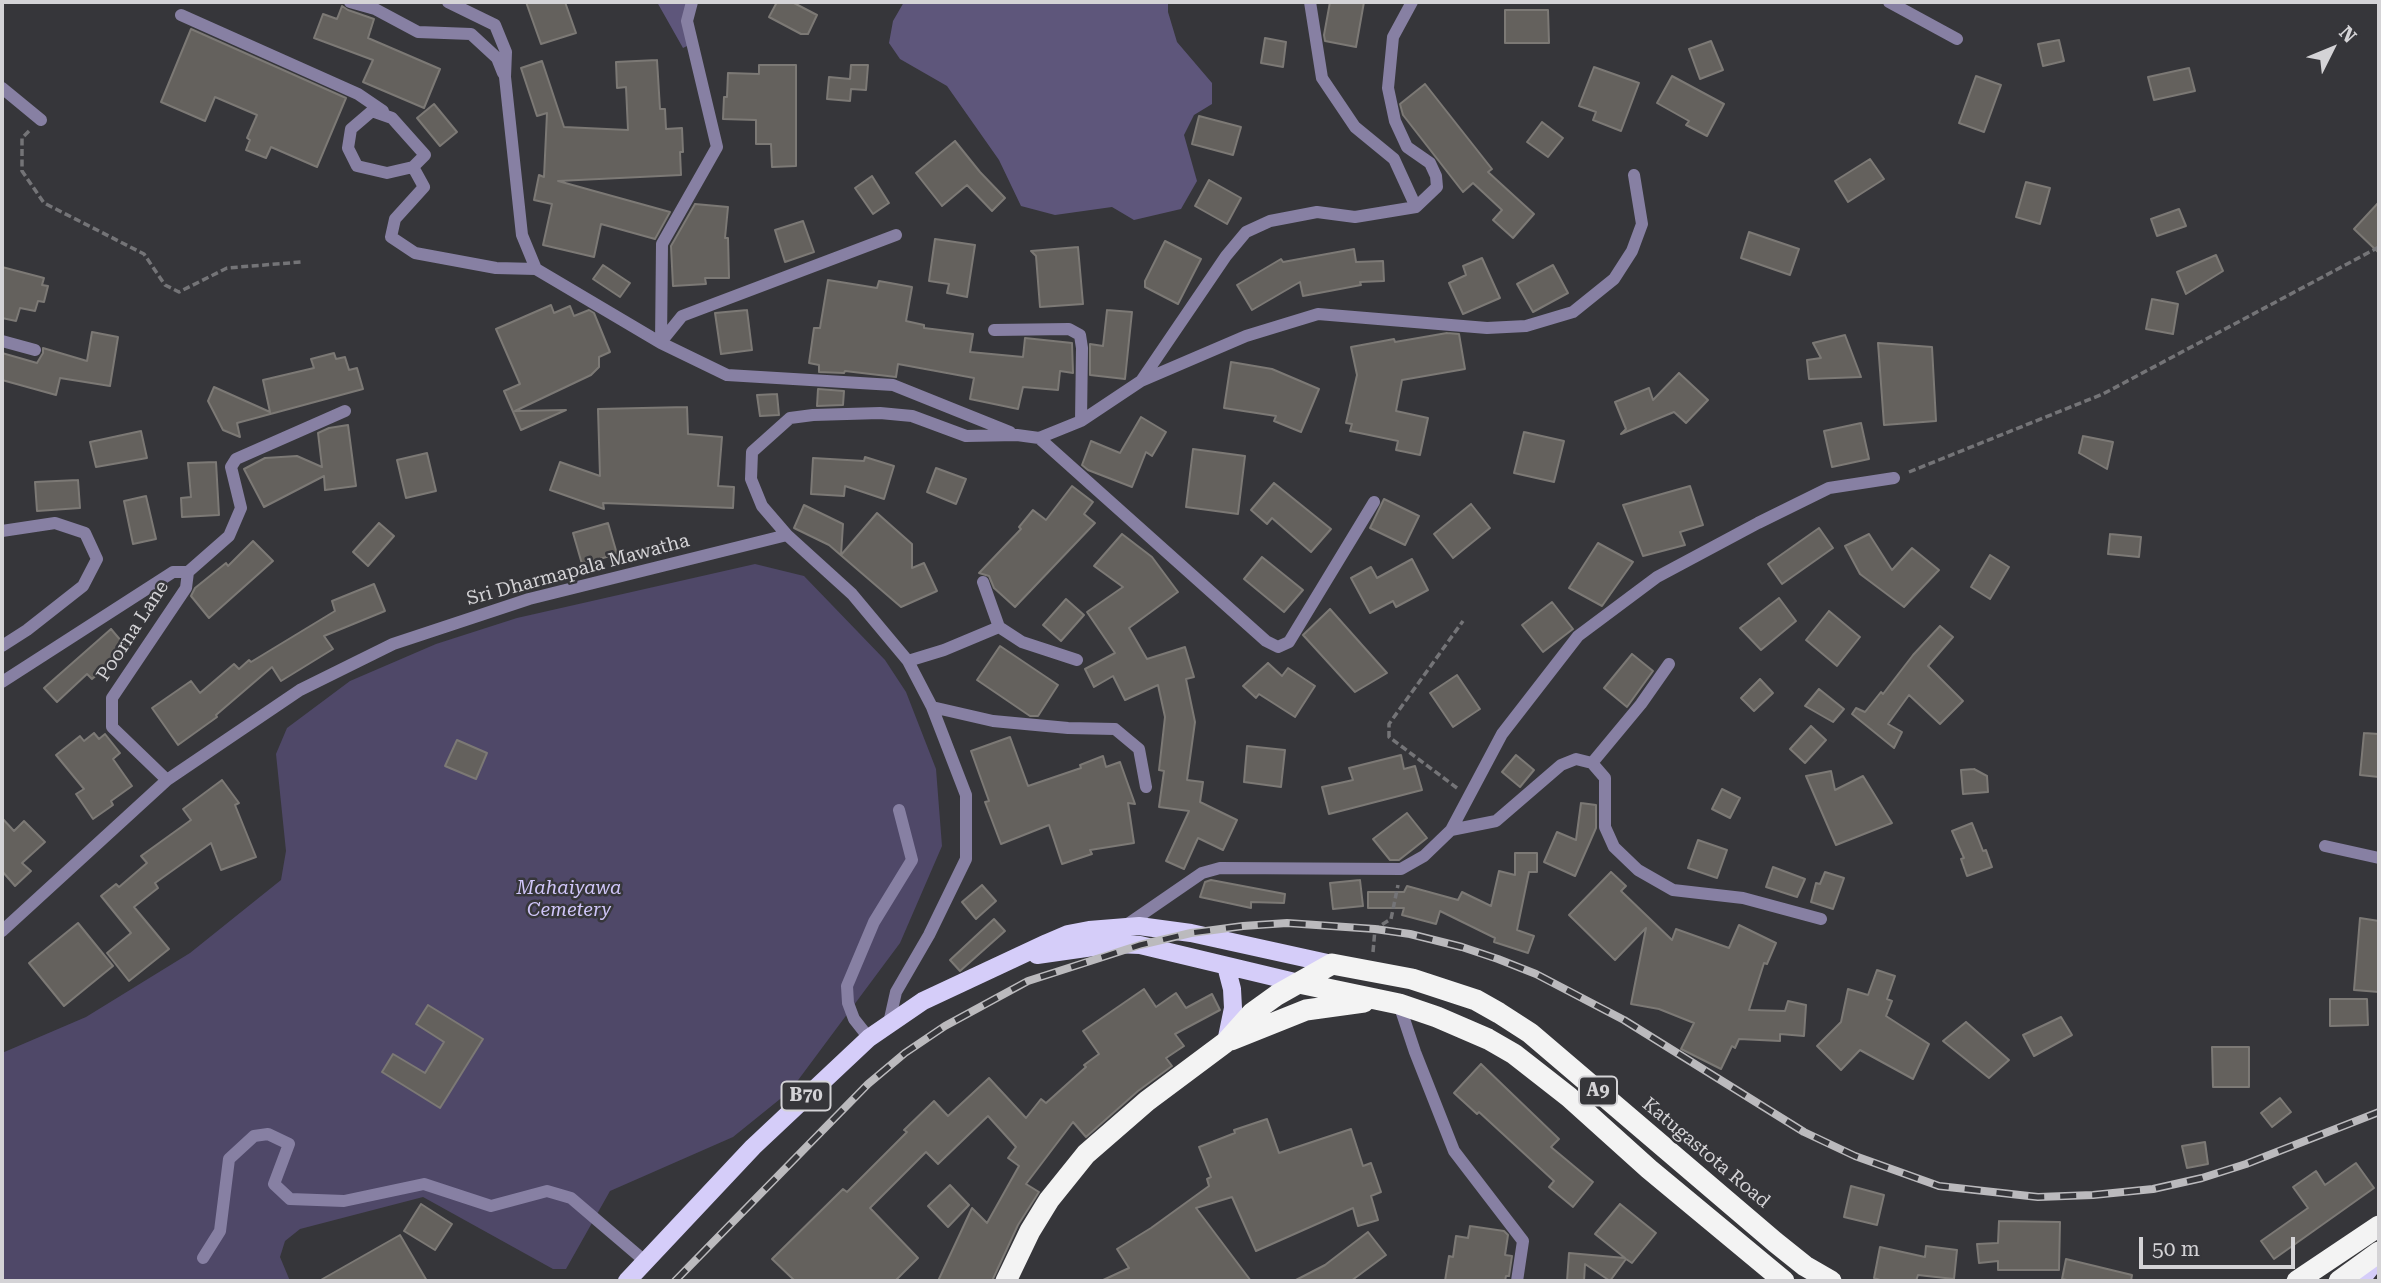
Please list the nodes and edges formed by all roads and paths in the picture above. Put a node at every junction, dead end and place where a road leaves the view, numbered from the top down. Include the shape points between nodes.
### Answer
1 (350, 2) edge
2 (448, 2) edge
3 (692, 2) edge
4 (1310, 2) edge
5 (1412, 2) edge
6 (1889, 2) edge
7 (181, 15) dead end
8 (1956, 39) dead end
9 (505, 77) junction
10 (2, 88) edge
11 (392, 117) junction
12 (41, 120) joint
13 (413, 167) junction
14 (1634, 175) dead end
15 (1416, 207) junction
16 (896, 235) dead end
17 (2379, 247) edge
18 (301, 262) dead end
19 (536, 269) junction
20 (994, 330) dead end
21 (2, 341) edge
22 (661, 343) junction
23 (35, 350) dead end
24 (1141, 381) junction
25 (345, 411) dead end
26 (1082, 421) junction
27 (1017, 435) junction
28 (1039, 438) junction
29 (1894, 478) joint
30 (1374, 502) dead end
31 (2, 531) edge
32 (787, 535) junction
33 (188, 572) junction
34 (983, 582) dead end
35 (1463, 621) dead end
36 (999, 627) junction
37 (2, 646) edge
38 (1077, 660) dead end
39 (908, 661) junction
40 (1669, 664) dead end
41 (2, 682) edge
42 (932, 707) junction
43 (1592, 763) junction
44 (167, 780) junction
45 (1146, 787) dead end
46 (1467, 795) junction
47 (899, 810) dead end
48 (1451, 830) junction
49 (2325, 846) dead end
50 (2379, 858) edge
51 (1401, 870) junction
52 (1821, 919) dead end
53 (1125, 926) junction
54 (2, 931) edge
55 (1020, 957) junction
56 (1332, 964) junction
57 (1226, 966) junction
58 (1371, 971) junction
59 (1299, 983) junction
60 (1389, 1002) junction
61 (889, 1023) junction
62 (869, 1038) junction
63 (1226, 1042) junction
64 (2379, 1226) edge
65 (2379, 1254) edge
66 (203, 1258) dead end
67 (646, 1262) junction
68 (627, 1281) edge
69 (1006, 1281) edge
70 (1517, 1281) edge
71 (1784, 1281) edge
72 (1831, 1281) edge
73 (2297, 1281) edge
74 (2339, 1281) edge
75 (2360, 1281) edge

1 - 9 street via 375,9 418,32 471,34 497,58
2 - 9 street via 495,25 506,52
3 - 22 street via 687,21 717,147 662,244
4 - 15 street via 1322,78 1355,127 1394,159
5 - 15 street via 1393,37 1388,88 1406,148 1430,163 1436,176 1437,187
6 - 8 street
7 - 11 street via 358,94
9 - 19 street via 522,235
10 - 12 street
11 - 13 street via 425,155
11 - 13 street via 372,111 351,129 348,148 357,166 387,173
12 - 18 path via 22,138 22,171 44,203 144,254 165,285 179,292 227,268
13 - 19 street via 424,187 395,219 390,237 415,253 496,268
14 - 24 street via 1642,224 1632,251 1614,279 1573,312 1526,326 1486,328 1318,314 1246,336
15 - 24 street via 1354,217 1317,212 1270,221 1246,232
16 - 22 street via 682,316
17 - 29 path via 2103,394
19 - 22 street
20 - 26 street via 1069,329 1080,335
21 - 23 street
22 - 27 street via 727,375 892,385
24 - 26 street
25 - 33 street via 236,459 231,467 241,508 229,536
26 - 28 street
27 - 28 street
27 - 32 street via 966,436 912,416 880,412 790,418 752,452 751,479 762,506
28 - 30 street via 1278,647 1289,642
29 - 46 street via 1829,488 1657,577 1578,636 1502,734
31 - 37 street via 55,523 85,533 97,559 83,586
32 - 39 street via 852,594
32 - 44 street, Sri Dharmapala Mawatha via 529,599 393,644 300,690
33 - 41 street, Poorna Lane via 173,572
33 - 44 street, Poorna Lane via 186,588 112,698 111,727
34 - 36 street
35 - 46 path via 1389,724 1389,737
36 - 38 street via 1022,642
36 - 39 street
39 - 42 street
40 - 43 street
42 - 45 street via 993,721 1115,729 1139,749
42 - 61 street via 965,795 966,859 896,992
43 - 48 street via 1576,759 1562,765 1496,821
43 - 52 street via 1605,778 1605,827 1614,847 1637,870 1673,890 1743,898
44 - 54 street, Sri Dharmapala Mawatha
46 - 48 street
47 - 62 street via 912,860 874,922 847,986 851,1011
48 - 51 street
49 - 50 street
51 - 53 street via 1220,868 1202,873
51 - 58 path via 1391,919 1375,929
53 - 55 main road, B70 via 1068,934
53 - 56 main road, B70 via 1191,933
55 - 57 main road, B70 via 1114,944 1140,945
55 - 61 main road, B70 via 923,1001
56 - 58 highway, Katugastota Road / A9
56 - 59 highway, A9
57 - 59 main road, B70
57 - 63 main road via 1233,1008
58 - 72 highway, Katugastota Road / A9 via 1475,1000 1530,1034 1775,1242
59 - 60 highway
59 - 63 highway, A9 via 1251,1013
60 - 63 highway, A9 via 1306,1010
60 - 70 street via 1415,1052 1454,1151 1523,1241
60 - 71 highway, A9 via 1464,1028 1514,1054
61 - 62 main road, B70
62 - 67 main road, B70 via 753,1147
63 - 69 highway, A9 via 1086,1154 1049,1200
64 - 73 highway
65 - 74 highway
65 - 75 main road
66 - 67 street via 220,1231 229,1159 254,1136 268,1134 289,1144 274,1184 290,1199 344,1201 424,1184 491,1206 547,1191 571,1198
67 - 68 main road, B70

